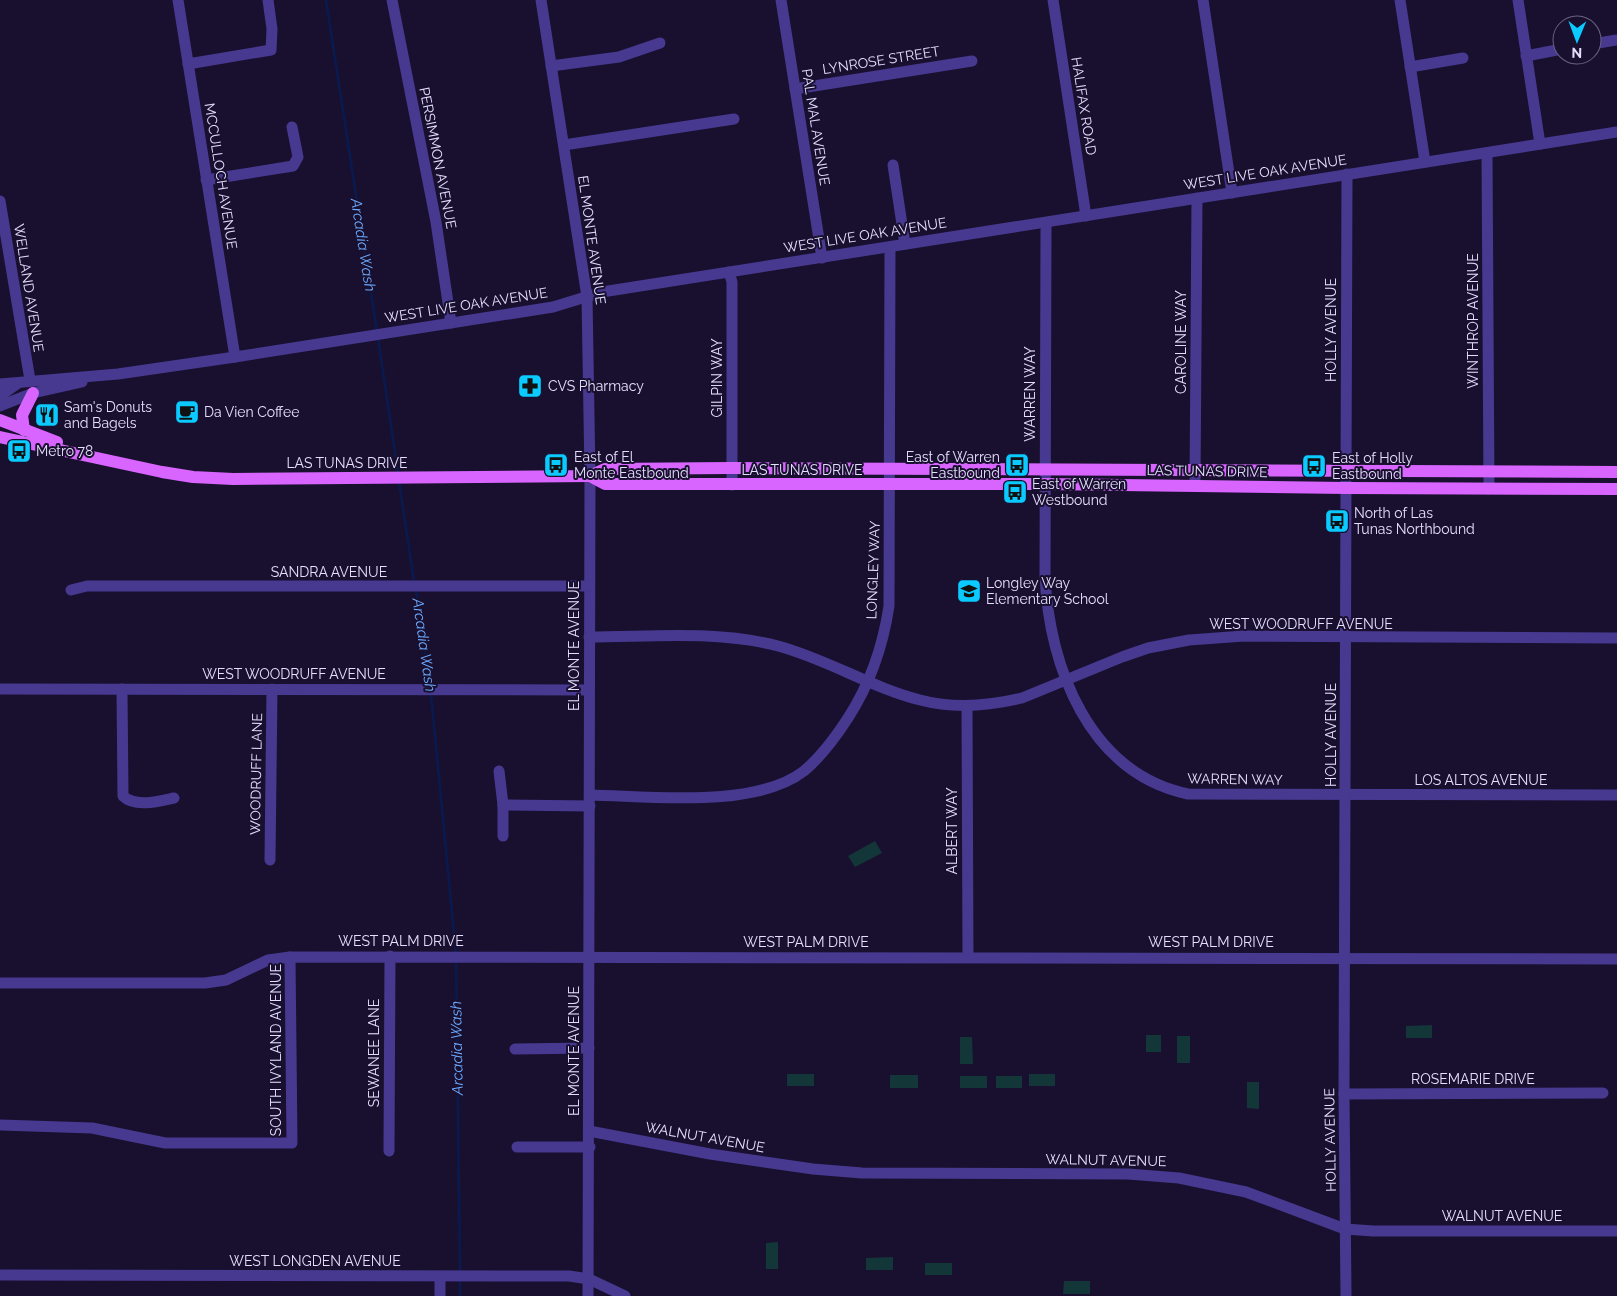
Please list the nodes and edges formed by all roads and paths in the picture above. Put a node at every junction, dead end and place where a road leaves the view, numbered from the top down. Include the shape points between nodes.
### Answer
1 (178, 0) edge
2 (268, 0) edge
3 (392, 0) edge
4 (541, 0) edge
5 (782, 0) edge
6 (1053, 0) edge
7 (1203, 0) edge
8 (1400, 0) edge
9 (1518, 0) edge
10 (1617, 40) edge
11 (1602, 42) edge
12 (660, 43) dead end
13 (1552, 52) edge
14 (1526, 56) junction
15 (1463, 58) dead end
16 (972, 61) dead end
17 (188, 64) junction
18 (551, 66) junction
19 (1410, 67) junction
20 (795, 88) junction
21 (734, 119) dead end
22 (292, 126) dead end
23 (1617, 132) edge
24 (1540, 144) junction
25 (564, 145) junction
26 (1488, 153) junction
27 (1425, 162) junction
28 (894, 165) dead end
29 (1347, 174) junction
30 (206, 180) junction
31 (1232, 193) junction
32 (1196, 198) junction
33 (0, 201) edge
34 (1086, 216) junction
35 (1046, 223) junction
36 (905, 244) junction
37 (890, 247) junction
38 (822, 258) junction
39 (729, 272) junction
40 (587, 297) junction
41 (451, 323) junction
42 (235, 357) junction
43 (118, 374) junction
44 (24, 381) junction
45 (0, 384) edge
46 (33, 393) junction
47 (0, 396) edge
48 (0, 406) edge
49 (0, 420) edge
50 (24, 430) junction
51 (0, 437) edge
52 (106, 459) junction
53 (731, 468) junction
54 (1045, 469) junction
55 (891, 470) junction
56 (1195, 470) junction
57 (1346, 470) junction
58 (1489, 472) junction
59 (1617, 472) edge
60 (590, 476) junction
61 (891, 484) junction
62 (1045, 484) junction
63 (732, 485) junction
64 (1195, 485) junction
65 (1346, 488) junction
66 (1617, 489) edge
67 (1489, 490) junction
68 (589, 586) junction
69 (71, 590) dead end
70 (589, 637) junction
71 (1346, 638) junction
72 (1617, 638) edge
73 (869, 680) junction
74 (1068, 680) junction
75 (0, 689) edge
76 (122, 689) junction
77 (272, 689) junction
78 (588, 690) junction
79 (967, 706) junction
80 (499, 771) dead end
81 (1345, 795) junction
82 (1617, 795) edge
83 (174, 798) dead end
84 (590, 801) junction
85 (503, 805) junction
86 (503, 836) dead end
87 (270, 860) dead end
88 (390, 956) junction
89 (589, 956) junction
90 (290, 957) junction
91 (968, 957) junction
92 (1344, 957) junction
93 (1617, 959) edge
94 (0, 983) edge
95 (589, 1048) junction
96 (515, 1049) dead end
97 (1603, 1093) dead end
98 (1344, 1094) junction
99 (0, 1125) edge
100 (589, 1131) junction
101 (517, 1147) dead end
102 (590, 1147) junction
103 (389, 1150) dead end
104 (1345, 1229) junction
105 (1617, 1231) edge
106 (0, 1275) edge
107 (440, 1276) junction
108 (588, 1279) junction
109 (440, 1296) edge
110 (588, 1296) edge
111 (626, 1296) edge
112 (1346, 1296) edge

1 - 17 street, MCCULLOCH AVENUE
2 - 17 street via 271,50
3 - 41 street, PERSIMMON AVENUE via 436,222
4 - 18 street, EL MONTE AVENUE
5 - 20 street, PAL MAL AVENUE
6 - 34 street, HALIFAX ROAD
7 - 31 street
8 - 19 street
9 - 14 street
10 - 11 street
12 - 18 street via 619,57
13 - 14 street
14 - 24 street
15 - 19 street
16 - 20 street, LYNROSE STREET
17 - 30 street, MCCULLOCH AVENUE
18 - 25 street, EL MONTE AVENUE
19 - 27 street
20 - 38 street, PAL MAL AVENUE
21 - 25 street
22 - 30 street via 298,157 293,166
23 - 24 street, WEST LIVE OAK AVENUE
24 - 26 street, WEST LIVE OAK AVENUE
25 - 40 street, EL MONTE AVENUE
26 - 27 street, WEST LIVE OAK AVENUE
26 - 58 street, WINTHROP AVENUE
27 - 29 street, WEST LIVE OAK AVENUE
28 - 36 street
29 - 31 street, WEST LIVE OAK AVENUE
29 - 57 street, HOLLY AVENUE
30 - 42 street, MCCULLOCH AVENUE
31 - 32 street, WEST LIVE OAK AVENUE
32 - 34 street, WEST LIVE OAK AVENUE
32 - 56 street, CAROLINE WAY
33 - 44 street, WELLAND AVENUE
34 - 35 street, WEST LIVE OAK AVENUE
35 - 36 street, WEST LIVE OAK AVENUE
35 - 54 street, WARREN WAY
36 - 37 street, WEST LIVE OAK AVENUE
37 - 38 street, WEST LIVE OAK AVENUE
37 - 55 street, LONGLEY WAY
38 - 39 street, WEST LIVE OAK AVENUE
39 - 40 street, WEST LIVE OAK AVENUE
39 - 53 street, GILPIN WAY via 732,282
40 - 41 street, WEST LIVE OAK AVENUE via 553,307
40 - 60 street, EL MONTE AVENUE
41 - 42 street, WEST LIVE OAK AVENUE
42 - 43 street, WEST LIVE OAK AVENUE
43 - 44 street, WEST LIVE OAK AVENUE
43 - 46 street, WEST LIVE OAK AVENUE
44 - 45 street, WEST LIVE OAK AVENUE
44 - 47 street
46 - 48 street, WEST LIVE OAK AVENUE
46 - 50 main road via 22,416
49 - 50 main road, LAS TUNAS DRIVE
50 - 52 main road, LAS TUNAS DRIVE
51 - 52 main road, LAS TUNAS DRIVE
52 - 60 main road, LAS TUNAS DRIVE via 193,477 232,479
53 - 55 main road, LAS TUNAS DRIVE
53 - 60 main road, LAS TUNAS DRIVE via 605,469
53 - 63 street, GILPIN WAY
54 - 55 main road, LAS TUNAS DRIVE
54 - 56 main road, LAS TUNAS DRIVE
54 - 62 street, WARREN WAY
55 - 61 street, LONGLEY WAY
56 - 57 main road, LAS TUNAS DRIVE
56 - 64 street, CAROLINE WAY
57 - 58 main road, LAS TUNAS DRIVE
57 - 65 street, HOLLY AVENUE
58 - 59 main road, LAS TUNAS DRIVE
58 - 67 street, WINTHROP AVENUE
60 - 63 main road, LAS TUNAS DRIVE via 603,484
60 - 68 street, EL MONTE AVENUE
61 - 62 main road, LAS TUNAS DRIVE
61 - 63 main road, LAS TUNAS DRIVE
61 - 73 street, LONGLEY WAY via 889,606 886,630
62 - 64 main road, LAS TUNAS DRIVE
62 - 74 street, WARREN WAY via 1049,620 1057,654
64 - 65 main road, LAS TUNAS DRIVE
65 - 67 main road, LAS TUNAS DRIVE
65 - 71 street, HOLLY AVENUE
66 - 67 main road, LAS TUNAS DRIVE
68 - 69 street, SANDRA AVENUE via 86,586
68 - 70 street, EL MONTE AVENUE
70 - 73 street, WEST WOODRUFF AVENUE via 740,638 807,654
70 - 78 street, EL MONTE AVENUE
71 - 72 street, WEST WOODRUFF AVENUE
71 - 74 street, WEST WOODRUFF AVENUE via 1244,636 1189,640 1155,646
71 - 81 street, HOLLY AVENUE
73 - 79 street, WEST WOODRUFF AVENUE via 920,700
73 - 84 street, LONGLEY WAY via 847,719 820,756 786,782 763,791 734,795
74 - 79 street, WEST WOODRUFF AVENUE via 1022,698
74 - 81 street, WARREN WAY via 1094,734 1127,768 1150,782 1188,794
75 - 76 street, WEST WOODRUFF AVENUE
76 - 77 street, WEST WOODRUFF AVENUE
76 - 83 street via 124,796 136,802
77 - 78 street, WEST WOODRUFF AVENUE
77 - 87 street, WOODRUFF LANE
78 - 84 street, EL MONTE AVENUE
79 - 91 street, ALBERT WAY
80 - 85 street
81 - 82 street, LOS ALTOS AVENUE
81 - 92 street, HOLLY AVENUE
84 - 85 street, LONGLEY WAY
84 - 89 street, EL MONTE AVENUE
85 - 86 street
88 - 89 street, WEST PALM DRIVE
88 - 90 street, WEST PALM DRIVE
88 - 103 street, SEWANEE LANE
89 - 91 street, WEST PALM DRIVE
89 - 95 street, EL MONTE AVENUE
90 - 94 street, WEST PALM DRIVE via 268,960 226,980 205,983
90 - 99 street, SOUTH IVYLAND AVENUE via 292,1144 166,1143 92,1128
91 - 92 street, WEST PALM DRIVE
92 - 93 street, WEST PALM DRIVE
92 - 98 street, HOLLY AVENUE
95 - 96 street
95 - 100 street, EL MONTE AVENUE
97 - 98 street, ROSEMARIE DRIVE
98 - 104 street, HOLLY AVENUE
100 - 102 street, EL MONTE AVENUE
100 - 104 street, WALNUT AVENUE via 718,1156 862,1173 1128,1174 1179,1178 1246,1192
101 - 102 street
102 - 108 street, EL MONTE AVENUE
104 - 105 street, WALNUT AVENUE
104 - 112 street, HOLLY AVENUE
106 - 107 street, WEST LONGDEN AVENUE
107 - 108 street, WEST LONGDEN AVENUE via 569,1276
107 - 109 street
108 - 110 street, EL MONTE AVENUE
108 - 111 street, WEST LONGDEN AVENUE

